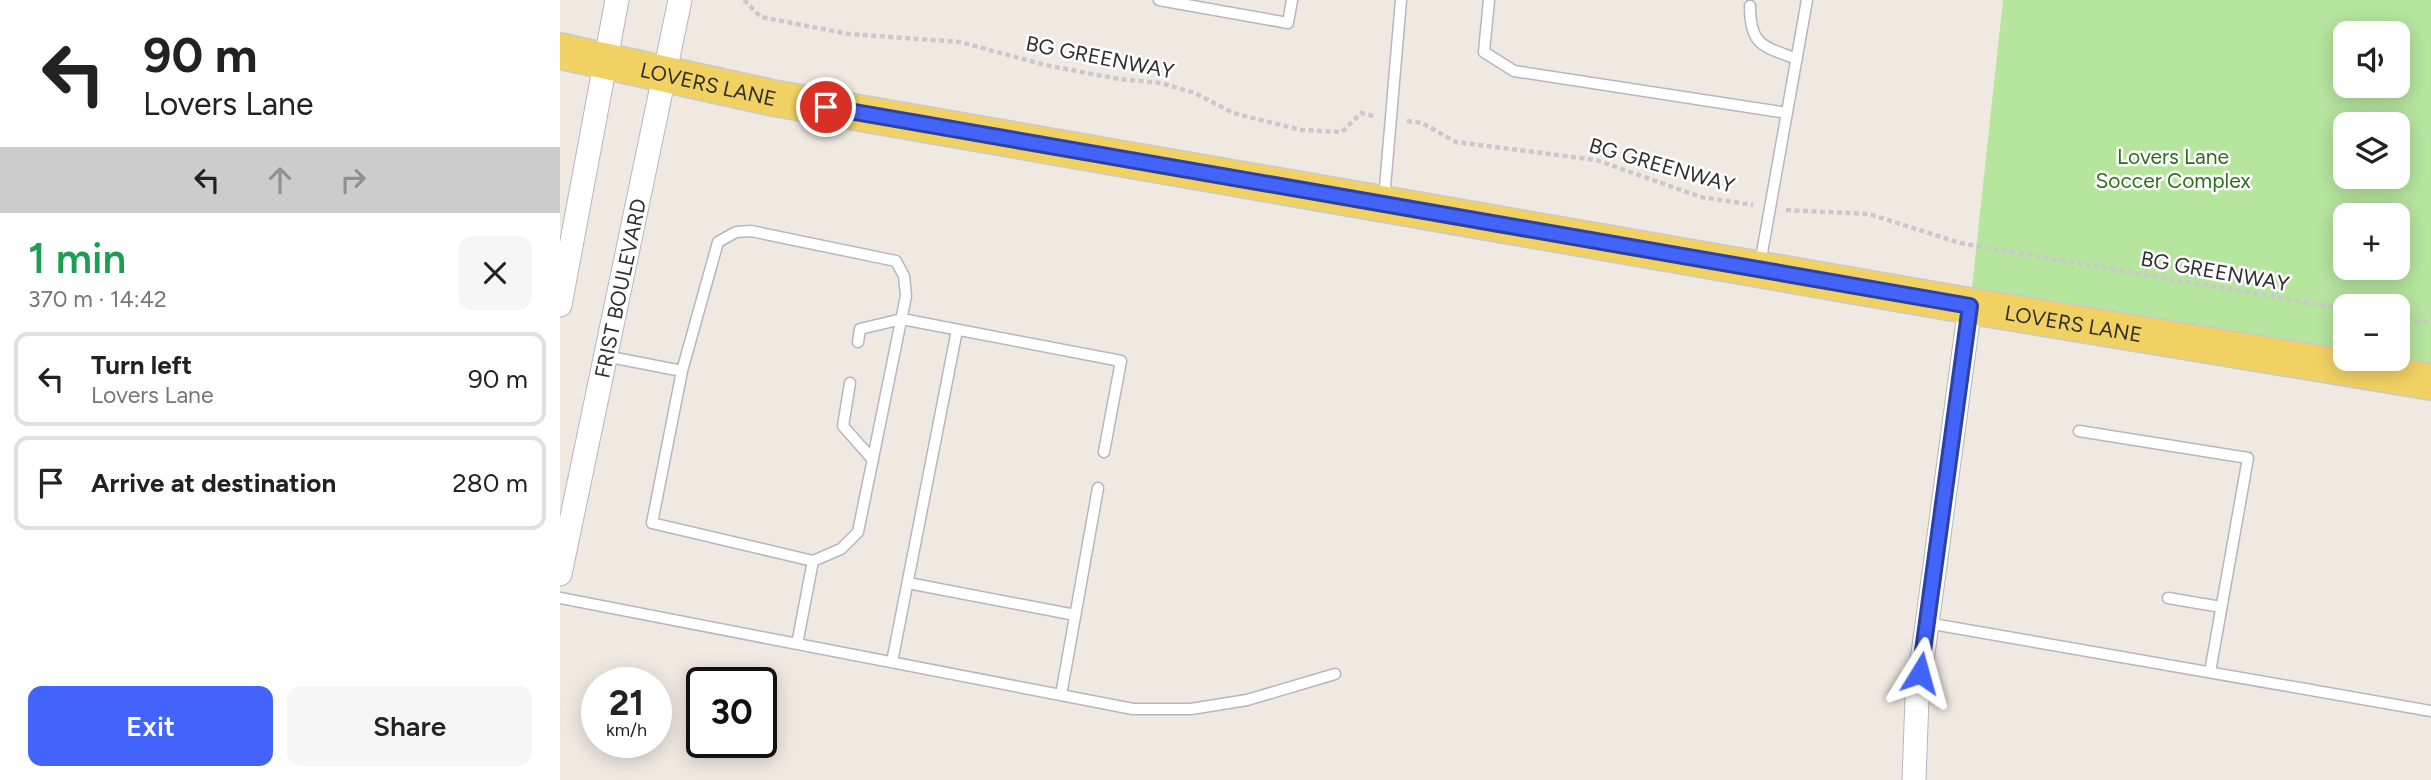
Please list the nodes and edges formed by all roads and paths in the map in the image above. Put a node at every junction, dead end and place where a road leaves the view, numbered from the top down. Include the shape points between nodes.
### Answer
1 (617, 0) edge
2 (680, 0) edge
3 (744, 0) edge
4 (1159, 0) edge
5 (1292, 0) edge
6 (1401, 0) edge
7 (1489, 0) edge
8 (1807, 0) edge
9 (1750, 6) dead end
10 (560, 51) edge
11 (1797, 59) junction
12 (605, 61) junction
13 (664, 74) junction
14 (1787, 113) junction
15 (1390, 118) junction
16 (1384, 204) junction
17 (1768, 207) junction
18 (566, 238) edge
19 (1759, 267) junction
20 (560, 305) edge
21 (1970, 306) junction
22 (2333, 307) edge
23 (902, 319) junction
24 (2410, 320) edge
25 (2431, 324) edge
26 (957, 330) junction
27 (858, 342) dead end
28 (605, 356) junction
29 (682, 372) junction
30 (2431, 382) edge
31 (850, 383) dead end
32 (2079, 431) dead end
33 (1104, 452) dead end
34 (873, 460) junction
35 (1098, 488) dead end
36 (813, 561) junction
37 (560, 574) edge
38 (908, 583) junction
39 (560, 598) edge
40 (2168, 598) dead end
41 (2221, 607) junction
42 (1075, 615) junction
43 (1927, 623) junction
44 (797, 644) junction
45 (892, 662) junction
46 (2210, 672) junction
47 (1335, 674) dead end
48 (1061, 695) junction
49 (2431, 711) edge
50 (1914, 780) edge

1 - 12 street
2 - 13 street, FRIST BOULEVARD
3 - 15 path, BG GREENWAY via 761,17 849,34 960,42 1045,65 1161,83 1195,93 1233,113 1301,130 1342,132 1361,113
4 - 5 lane via 1289,23
6 - 15 lane
7 - 14 lane via 1484,52 1514,71
8 - 11 lane
9 - 11 lane via 1751,30 1759,41
10 - 12 main road, LOVERS LANE
11 - 14 lane
12 - 13 main road, LOVERS LANE
12 - 18 street
13 - 16 main road, LOVERS LANE via 773,98
13 - 28 street, FRIST BOULEVARD
14 - 17 lane
15 - 16 lane
15 - 17 path, BG GREENWAY via 1422,123 1456,142 1596,160 1701,197
16 - 19 main road, LOVERS LANE
17 - 19 lane
17 - 22 path, BG GREENWAY via 1803,213 1869,214 1960,243
18 - 20 street
19 - 21 main road, LOVERS LANE
21 - 30 main road, LOVERS LANE
21 - 43 street
23 - 26 lane
23 - 27 lane via 860,329
23 - 29 lane via 904,276 896,261 751,231 736,232 718,242
23 - 34 lane
24 - 25 path
26 - 33 lane via 1121,361
26 - 38 lane
28 - 29 lane
28 - 37 street, FRIST BOULEVARD
29 - 36 lane via 652,523
31 - 34 lane via 843,426
32 - 41 lane via 2248,458
34 - 36 lane via 858,532 841,549
35 - 42 lane
36 - 44 lane
38 - 42 lane
38 - 45 lane
39 - 44 lane
40 - 41 lane
41 - 46 lane
42 - 48 lane
43 - 46 lane
43 - 50 street via 1917,698
44 - 45 lane
45 - 48 lane
46 - 49 lane
47 - 48 lane via 1247,700 1191,709 1133,709

